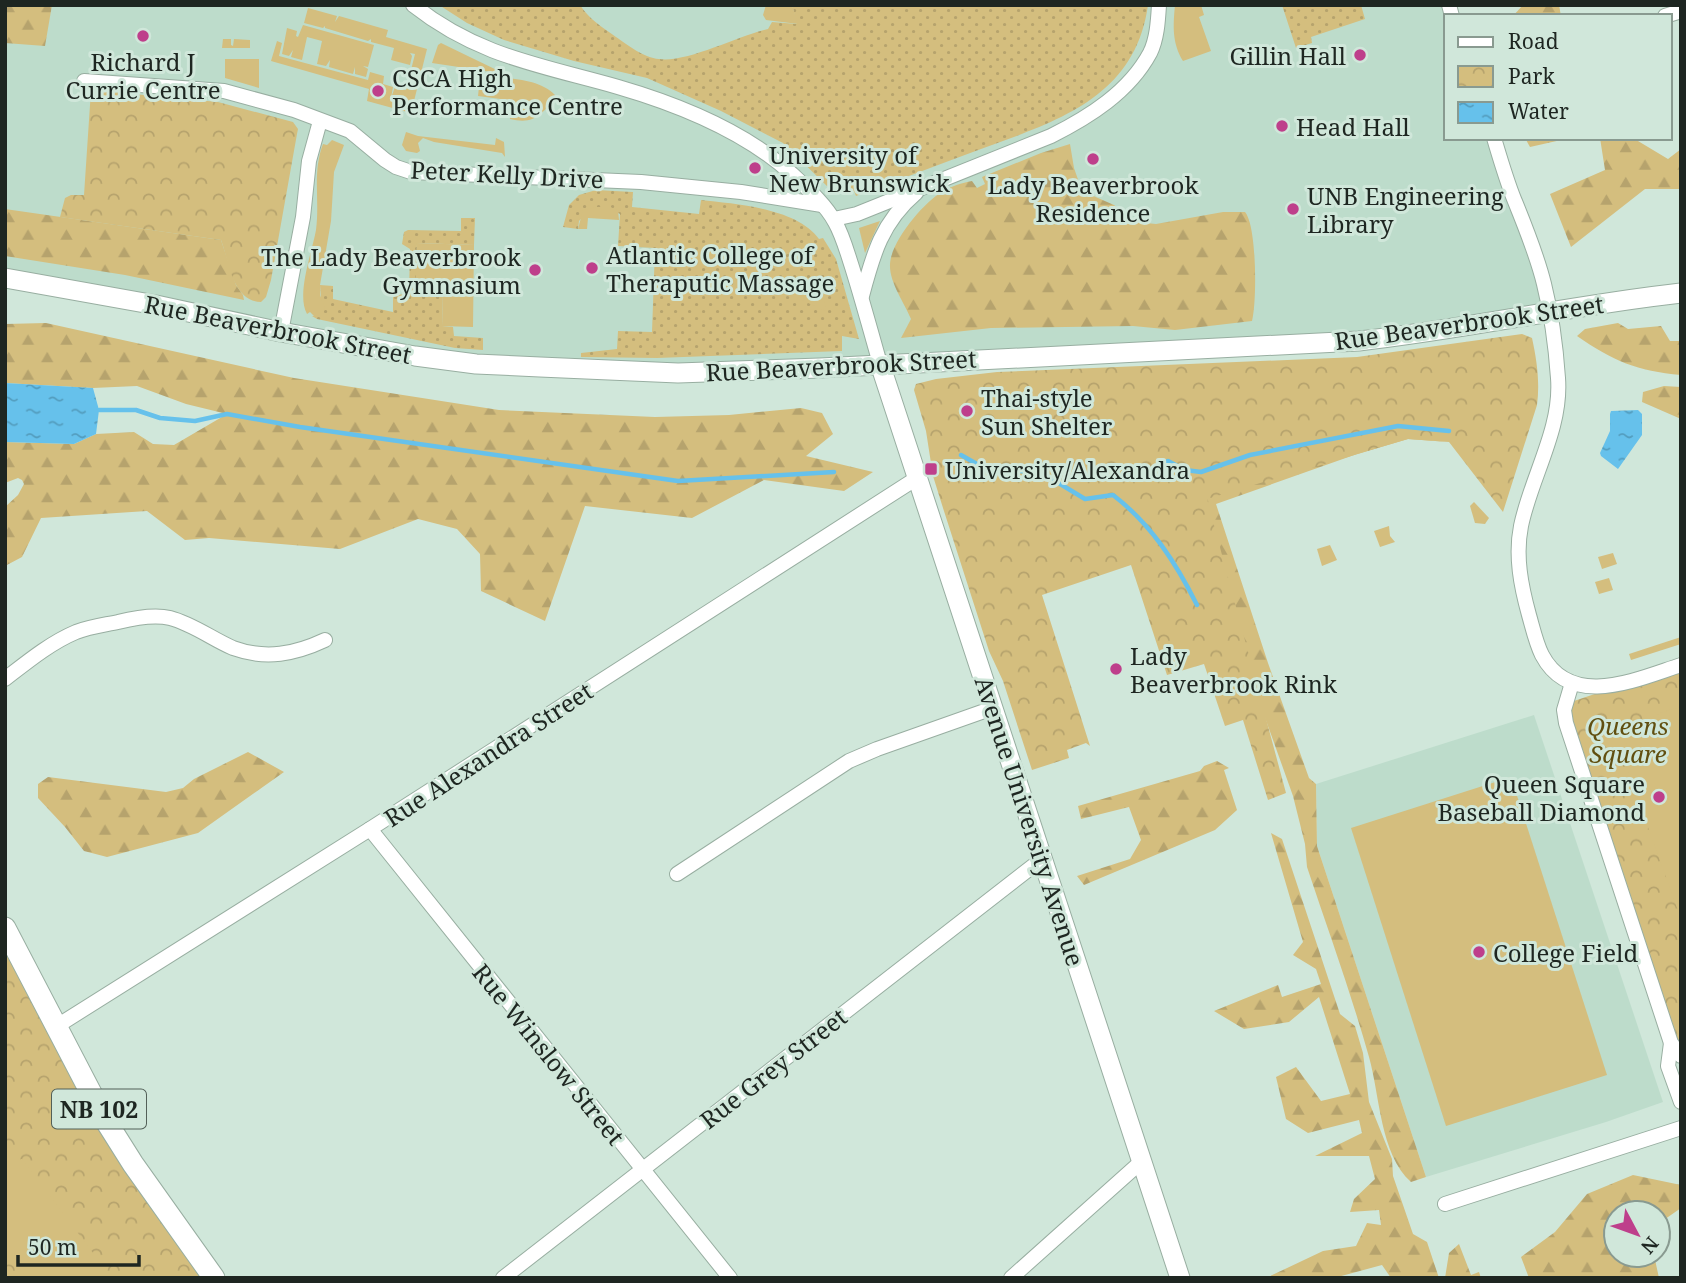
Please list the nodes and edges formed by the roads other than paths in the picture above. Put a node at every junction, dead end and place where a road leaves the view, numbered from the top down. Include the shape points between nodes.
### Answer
1 (413, 5) edge
2 (1159, 5) edge
3 (84, 81) dead end
4 (320, 121) junction
5 (1495, 140) edge
6 (929, 183) junction
7 (822, 205) junction
8 (834, 219) junction
9 (5, 278) edge
10 (1681, 293) edge
11 (862, 298) junction
12 (1548, 311) junction
13 (281, 332) junction
14 (880, 364) junction
15 (917, 478) junction
16 (325, 640) dead end
17 (1681, 665) edge
18 (5, 679) edge
19 (1572, 683) junction
20 (993, 708) junction
21 (370, 829) junction
22 (1042, 859) junction
23 (677, 874) dead end
24 (5, 929) edge
25 (57, 1026) junction
26 (1671, 1043) junction
27 (1681, 1056) edge
28 (1681, 1102) edge
29 (1681, 1128) edge
30 (1142, 1161) junction
31 (642, 1170) junction
32 (1446, 1204) dead end
33 (214, 1278) edge
34 (503, 1278) edge
35 (730, 1278) edge
36 (1011, 1278) edge
37 (1180, 1278) edge

1 - 7 street via 484,49 642,95 720,126 770,156
2 - 6 street via 1150,52 1102,106 1051,136
3 - 4 street, Peter Kelly Drive via 223,91
4 - 7 street, Peter Kelly Drive via 351,131 385,160 411,172 641,182
4 - 13 street via 309,160
5 - 12 street via 1544,284
6 - 8 street
6 - 11 street via 891,218 875,251
7 - 8 street
8 - 11 street
9 - 13 street, Rue Beaverbrook Street
10 - 12 street, Rue Beaverbrook Street
11 - 14 street
12 - 14 street, Rue Beaverbrook Street via 1360,341
12 - 19 street via 1557,401 1521,524 1518,556 1522,592 1543,657
13 - 14 street, Rue Beaverbrook Street via 476,364 678,373
14 - 15 street, Avenue University Avenue
15 - 20 street, Avenue University Avenue
15 - 21 street, Rue Alexandra Street
16 - 18 street via 282,656 234,648 169,618 136,618 77,632
17 - 19 street via 1615,686
19 - 26 street via 1564,710 1566,723
20 - 22 street, Avenue University Avenue
20 - 23 street via 849,761
21 - 25 street, Rue Alexandra Street
21 - 31 street, Rue Winslow Street
22 - 30 street, Avenue University Avenue
22 - 31 street, Rue Grey Street
24 - 25 main road, NB 102
25 - 33 main road, NB 102 via 132,1164
26 - 27 street
26 - 28 street via 1668,1066
29 - 32 street
30 - 36 street
30 - 37 street, Avenue University Avenue
31 - 34 street, Rue Grey Street
31 - 35 street, Rue Winslow Street

